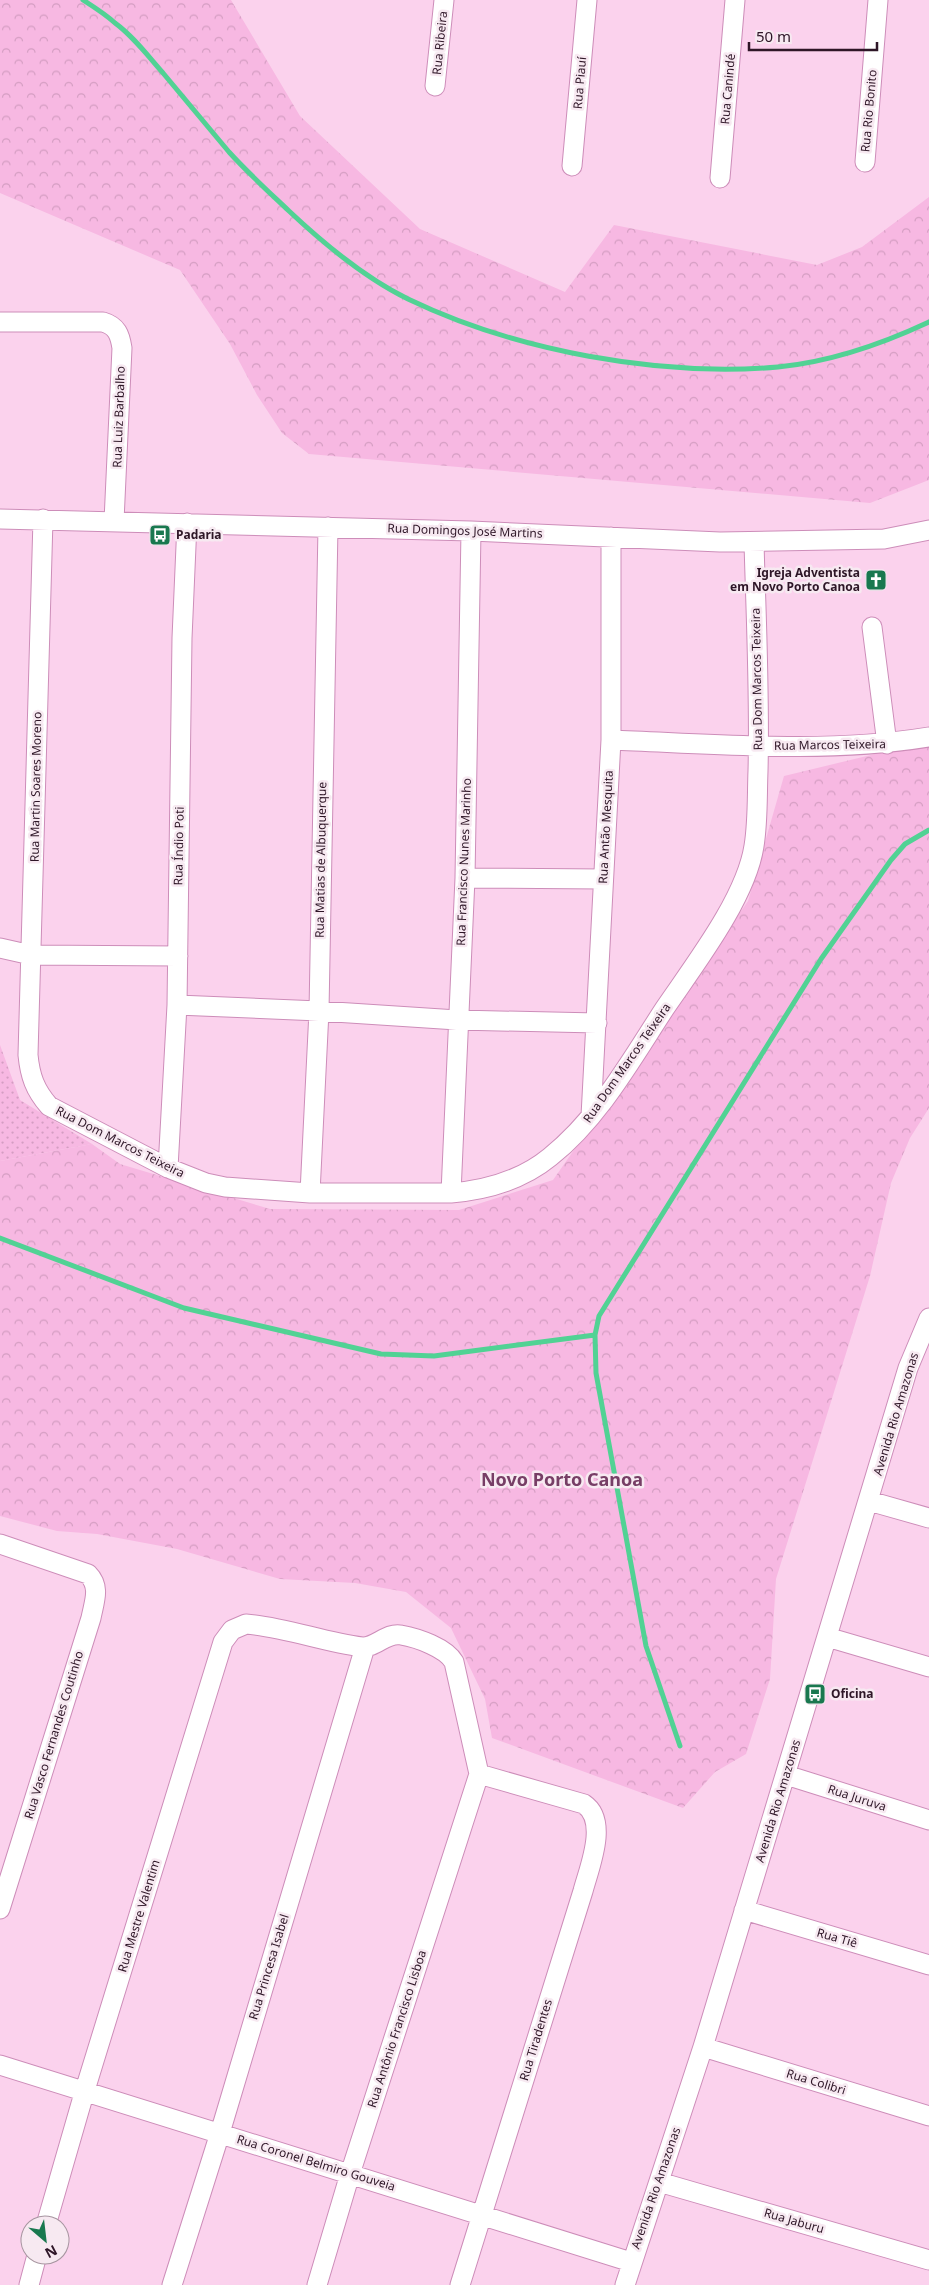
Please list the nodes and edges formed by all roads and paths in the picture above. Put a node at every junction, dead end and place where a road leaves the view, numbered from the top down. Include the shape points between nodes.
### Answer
1 (444, 0) edge
2 (587, 0) edge
3 (735, 0) edge
4 (878, 0) edge
5 (435, 86) dead end
6 (865, 162) dead end
7 (572, 166) dead end
8 (720, 178) dead end
9 (0, 322) edge
10 (0, 518) edge
11 (43, 519) junction
12 (114, 521) junction
13 (187, 523) junction
14 (328, 527) junction
15 (929, 530) edge
16 (471, 531) junction
17 (611, 537) junction
18 (754, 542) junction
19 (872, 627) dead end
20 (929, 737) edge
21 (611, 740) junction
22 (886, 744) junction
23 (758, 746) junction
24 (465, 878) junction
25 (603, 878) junction
26 (0, 948) edge
27 (31, 955) junction
28 (178, 956) junction
29 (177, 1005) junction
30 (318, 1011) junction
31 (457, 1020) junction
32 (597, 1023) junction
33 (28, 1055) joint
34 (591, 1117) junction
35 (168, 1168) junction
36 (310, 1193) junction
37 (451, 1193) junction
38 (929, 1318) edge
39 (869, 1501) junction
40 (929, 1518) edge
41 (0, 1544) edge
42 (828, 1636) junction
43 (365, 1647) junction
44 (929, 1667) edge
45 (479, 1774) junction
46 (786, 1775) junction
47 (929, 1820) edge
48 (0, 1909) edge
49 (744, 1910) junction
50 (929, 1965) edge
51 (703, 2047) junction
52 (0, 2064) edge
53 (85, 2090) junction
54 (929, 2116) edge
55 (220, 2133) junction
56 (350, 2174) junction
57 (659, 2182) junction
58 (482, 2214) junction
59 (49, 2215) edge
60 (929, 2260) edge
61 (631, 2262) junction
62 (34, 2265) edge
63 (29, 2285) edge
64 (172, 2285) edge
65 (317, 2285) edge
66 (460, 2285) edge
67 (625, 2285) edge

1 - 5 street, Rua Ribeira
2 - 7 street, Rua Piauí
3 - 8 street, Rua Canindé
4 - 6 street, Rua Rio Bonito
9 - 12 street, Rua Luiz Barbalho via 103,322 117,330 122,348
10 - 11 street, Rua Domingos José Martins
11 - 12 street, Rua Domingos José Martins
11 - 27 street, Rua Martin Soares Moreno
12 - 13 street, Rua Domingos José Martins
13 - 14 street, Rua Domingos José Martins
13 - 28 street, Rua Índio Poti via 182,638
14 - 16 street, Rua Domingos José Martins
14 - 30 street, Rua Matias de Albuquerque
15 - 18 street, Rua Domingos José Martins via 884,539
16 - 17 street, Rua Domingos José Martins
16 - 24 street, Rua Francisco Nunes Marinho
17 - 18 street, Rua Domingos José Martins
17 - 21 street, Rua Antão Mesquita
18 - 23 street, Rua Dom Marcos Teixeira
19 - 22 street
20 - 22 street, Rua Marcos Teixeira
21 - 23 street, Rua Marcos Teixeira
21 - 25 street, Rua Antão Mesquita
22 - 23 street, Rua Marcos Teixeira
23 - 34 street, Rua Dom Marcos Teixeira via 754,846 750,866 735,900
24 - 25 street
24 - 31 street, Rua Francisco Nunes Marinho
25 - 32 street, Rua Antão Mesquita
26 - 27 street
27 - 28 street
27 - 33 street, Rua Martin Soares Moreno
28 - 29 street, Rua Índio Poti
29 - 30 street
29 - 35 street, Rua Índio Poti
30 - 31 street
30 - 36 street, Rua Matias de Albuquerque
31 - 32 street
31 - 37 street, Rua Francisco Nunes Marinho
32 - 34 street, Rua Antão Mesquita
33 - 35 street, Rua Dom Marcos Teixeira via 33,1083 49,1106
34 - 37 street, Rua Dom Marcos Teixeira via 549,1158 526,1172 497,1185
35 - 36 street, Rua Dom Marcos Teixeira via 225,1187
36 - 37 street, Rua Dom Marcos Teixeira
38 - 39 street, Avenida Rio Amazonas via 908,1368
39 - 40 street
39 - 42 street, Avenida Rio Amazonas
41 - 48 street, Rua Vasco Fernandes Coutinho via 88,1574 96,1592 91,1618
42 - 44 street
42 - 46 street, Avenida Rio Amazonas
43 - 45 street via 384,1637 400,1634 443,1649 450,1655 457,1671
43 - 53 street, Rua Mestre Valentim via 252,1624 232,1630 223,1642
43 - 55 street, Rua Princesa Isabel
45 - 56 street, Rua Antônio Francisco Lisboa
45 - 58 street, Rua Tiradentes via 578,1802 594,1814 596,1831 596,1845
46 - 47 street, Rua Juruva
46 - 49 street, Avenida Rio Amazonas
49 - 50 street, Rua Tiê
49 - 51 street, Avenida Rio Amazonas
51 - 54 street, Rua Colibri
51 - 57 street, Avenida Rio Amazonas
52 - 53 street, Rua Coronel Belmiro Gouveia
53 - 55 street, Rua Coronel Belmiro Gouveia
53 - 59 street, Rua Mestre Valentim
55 - 56 street, Rua Coronel Belmiro Gouveia
55 - 64 street, Rua Princesa Isabel
56 - 58 street, Rua Coronel Belmiro Gouveia
56 - 65 street, Rua Antônio Francisco Lisboa
57 - 60 street, Rua Jaburu
57 - 61 street, Avenida Rio Amazonas
58 - 61 street, Rua Coronel Belmiro Gouveia
58 - 66 street, Rua Tiradentes
61 - 67 street, Avenida Rio Amazonas
62 - 63 street

